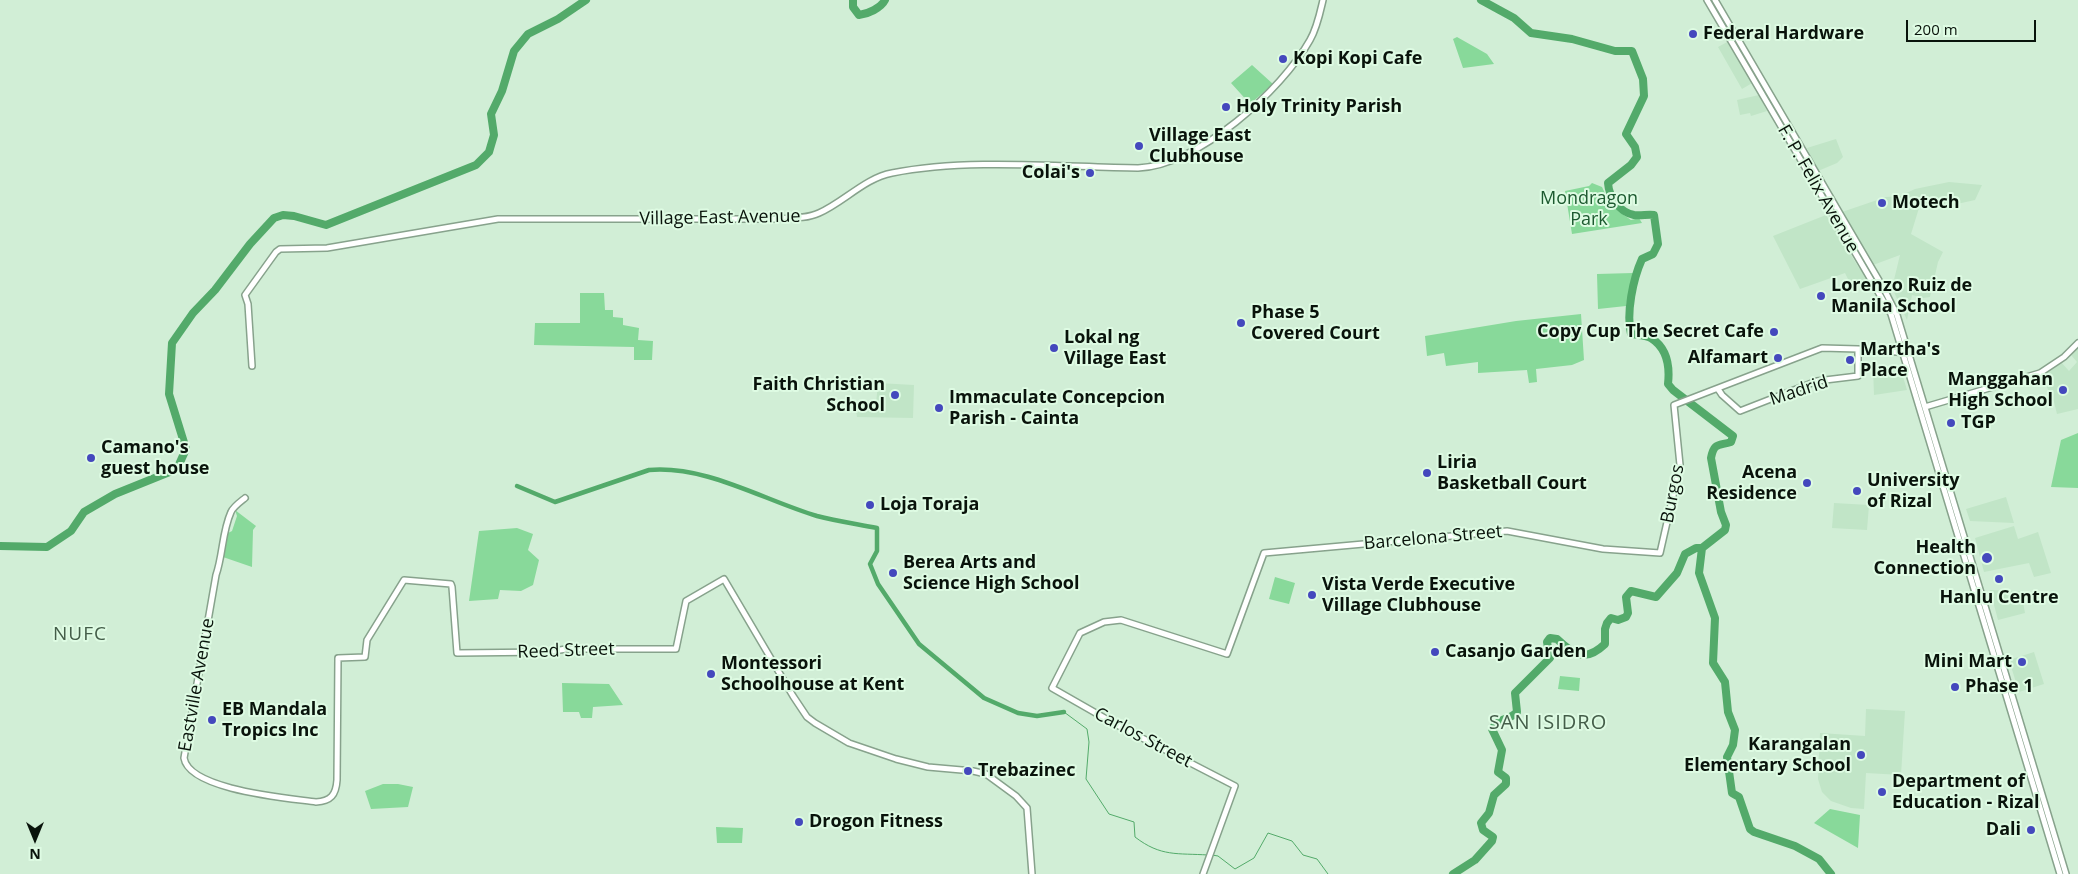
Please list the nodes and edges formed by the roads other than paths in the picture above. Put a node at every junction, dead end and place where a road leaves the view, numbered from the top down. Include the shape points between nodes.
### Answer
1 (1323, 0) edge
2 (1707, 0) edge
3 (1715, 0) edge
4 (1781, 120) junction
5 (2078, 343) edge
6 (1858, 349) junction
7 (1906, 353) junction
8 (252, 366) dead end
9 (1718, 389) junction
10 (1925, 407) junction
11 (244, 498) dead end
12 (1660, 552) joint
13 (1985, 582) dead end
14 (1978, 584) junction
15 (457, 653) joint
16 (1052, 688) joint
17 (1032, 874) edge
18 (1202, 874) edge
19 (2060, 874) edge
20 (2066, 874) edge

1 - 8 street, Village East Avenue via 1311,39 1278,84 1222,134 1154,166 991,165 914,170 879,177 812,216 765,220 498,219 327,248 282,249 276,252 245,295
2 - 4 street, F. P. Felix Avenue
3 - 4 street, F. P. Felix Avenue
4 - 7 street, F. P. Felix Avenue via 1891,314
5 - 10 street via 2040,373
6 - 7 street
6 - 9 street via 1822,348
6 - 9 street, Madrid via 1858,376 1817,382 1740,411
7 - 10 street, F. P. Felix Avenue
7 - 19 street, F. P. Felix Avenue
9 - 12 street, Burgos via 1674,406 1680,465
10 - 14 street, F. P. Felix Avenue
11 - 15 street, Eastville Avenue via 230,513 216,575 186,745 186,766 206,780 251,792 316,802 332,797 337,780 338,658 366,657 368,637 404,580 450,584
12 - 16 street, Barcelona Street via 1603,549 1507,531 1264,552 1227,654 1121,620 1104,622 1080,633
13 - 14 street
14 - 20 street, F. P. Felix Avenue
15 - 17 street, Reed Street via 676,649 686,601 724,579 793,696 815,723 849,743 887,757 928,767 986,774 1016,796 1027,808
16 - 18 street, Carlos Street via 1234,786

